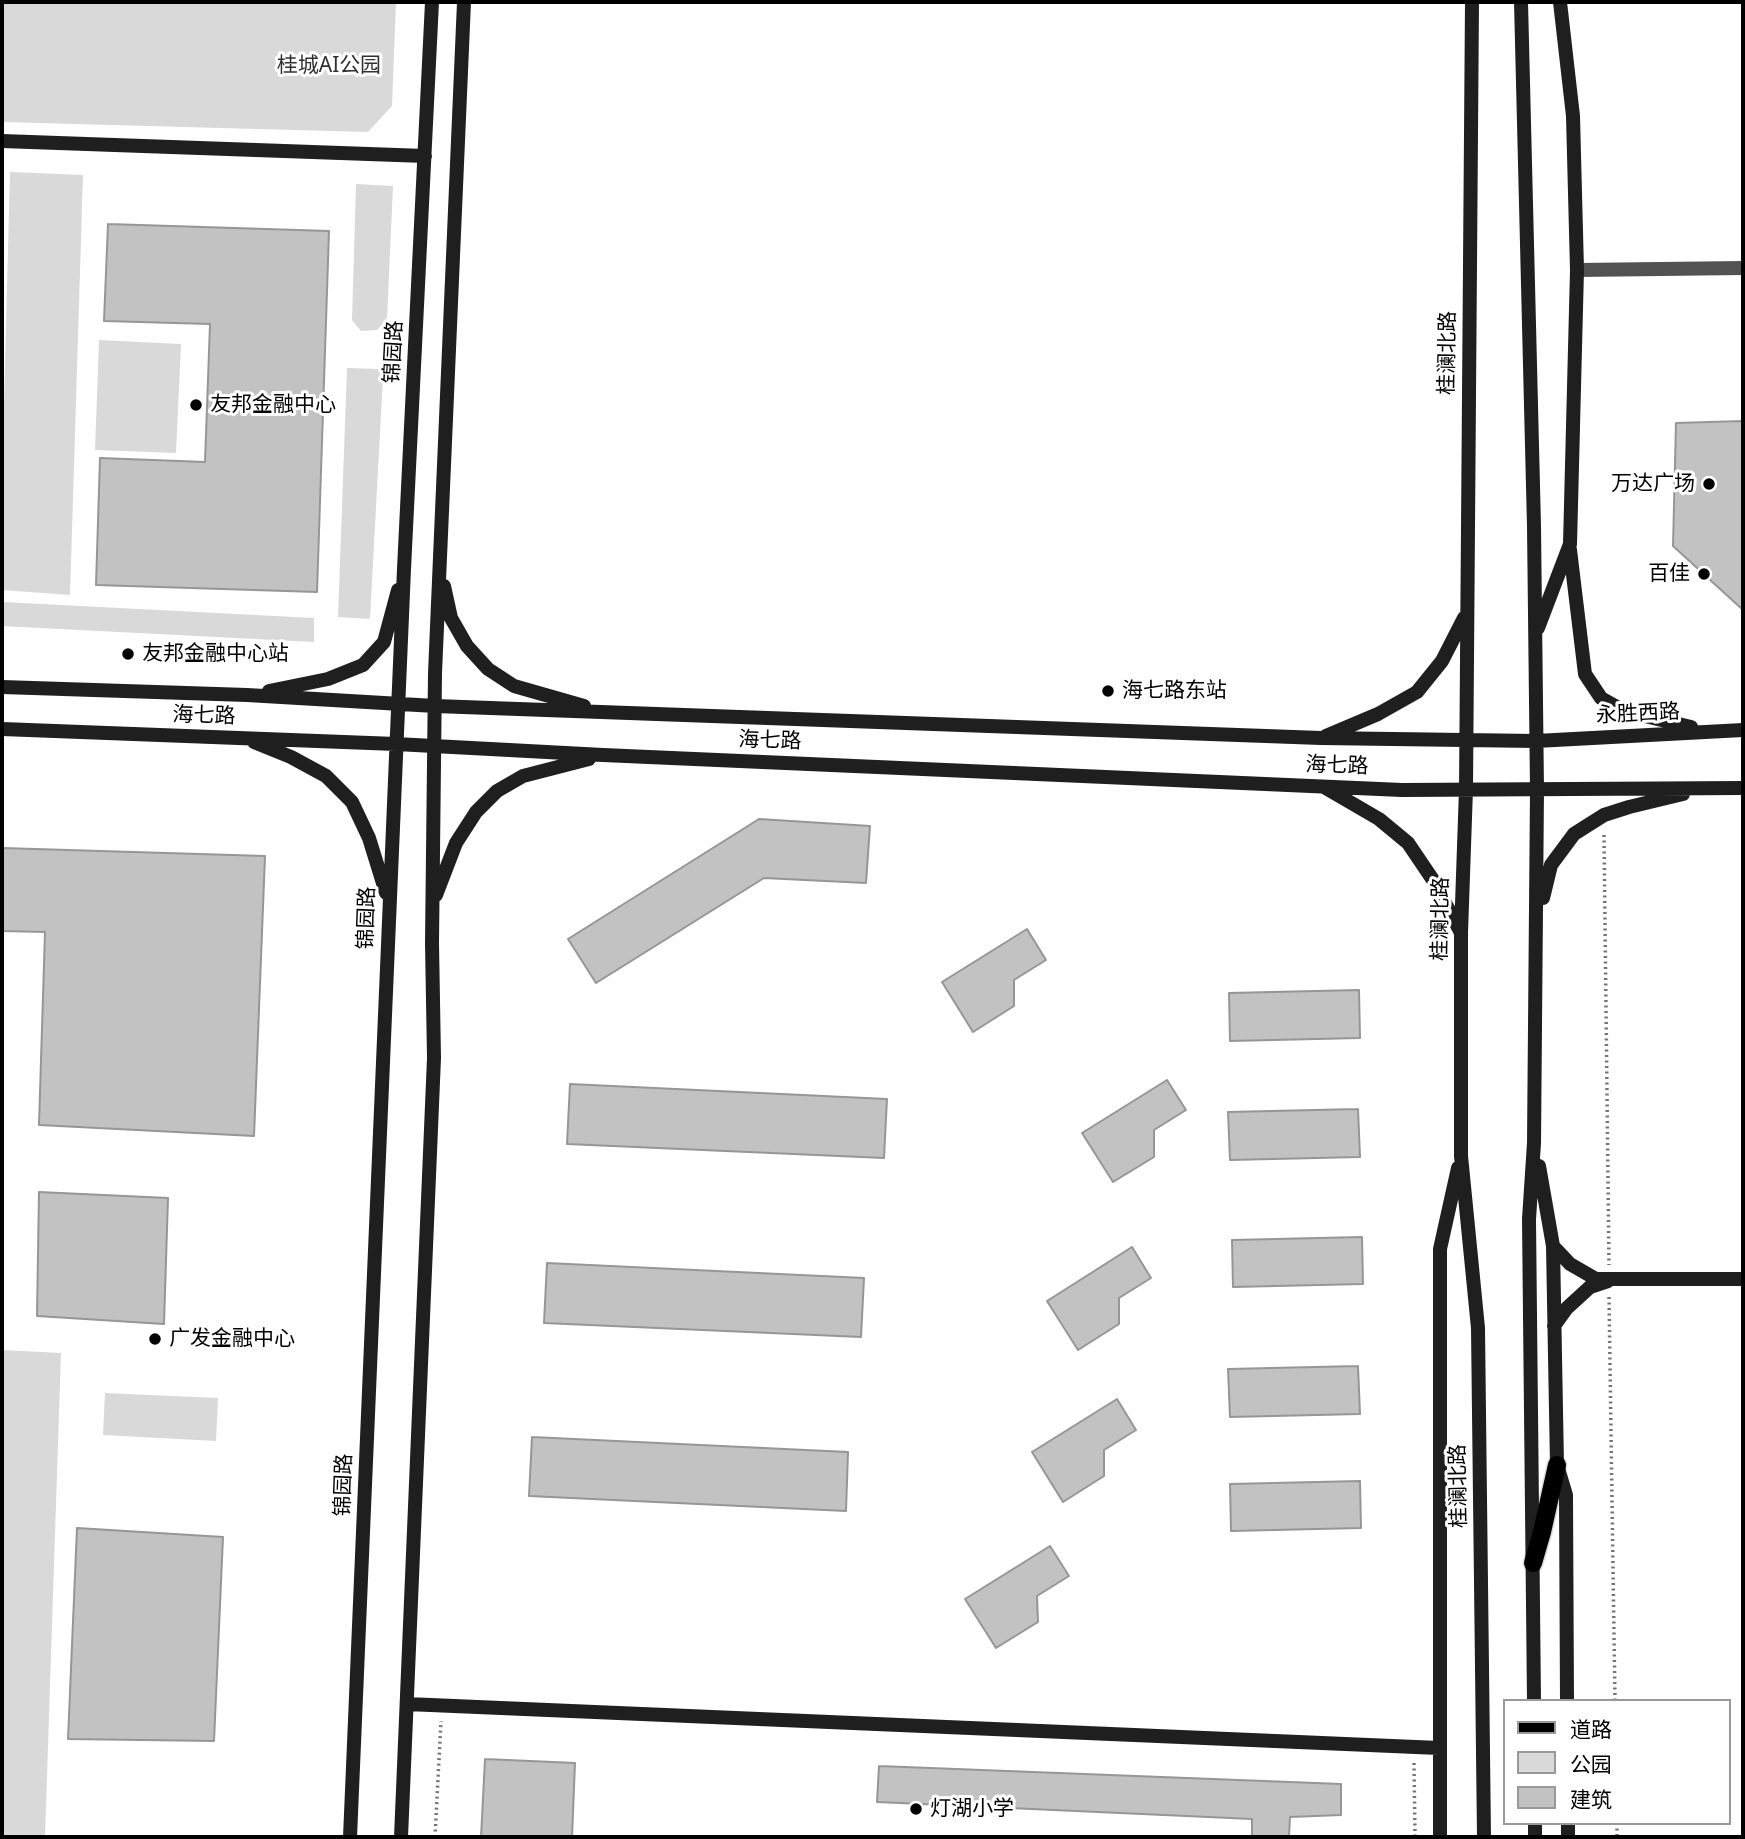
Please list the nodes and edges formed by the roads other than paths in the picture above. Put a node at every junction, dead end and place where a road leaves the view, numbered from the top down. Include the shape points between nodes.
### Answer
1 (432, 2) edge
2 (464, 2) edge
3 (1472, 2) edge
4 (1521, 2) edge
5 (1560, 2) edge
6 (2, 141) edge
7 (425, 156) junction
8 (1743, 268) edge
9 (1577, 270) junction
10 (1570, 544) junction
11 (440, 568) junction
12 (404, 569) junction
13 (1466, 613) junction
14 (1535, 636) junction
15 (2, 687) edge
16 (247, 695) junction
17 (399, 703) junction
18 (435, 706) junction
19 (606, 712) junction
20 (2, 729) edge
21 (1743, 730) edge
22 (1706, 731) junction
23 (243, 738) junction
24 (1321, 738) junction
25 (1466, 740) junction
26 (1536, 741) junction
27 (396, 744) junction
28 (435, 746) junction
29 (603, 755) junction
30 (1323, 786) junction
31 (1743, 788) edge
32 (1466, 789) junction
33 (1707, 789) junction
34 (1537, 790) junction
35 (389, 902) junction
36 (433, 903) junction
37 (1537, 923) junction
38 (1461, 933) junction
39 (1534, 1143) junction
40 (1461, 1156) junction
41 (1553, 1246) junction
42 (1743, 1279) edge
43 (1609, 1280) junction
44 (1554, 1326) junction
45 (1557, 1465) junction
46 (1533, 1563) junction
47 (1534, 1699) edge
48 (1567, 1699) edge
49 (407, 1704) junction
50 (1439, 1748) junction
51 (351, 1837) edge
52 (401, 1837) edge
53 (1440, 1837) edge
54 (1484, 1837) edge

1 - 7 main road, 锦园路
2 - 11 main road
3 - 13 main road, 桂澜北路
4 - 14 main road
5 - 9 main road via 1573,116
6 - 7 main road
7 - 12 main road, 锦园路
8 - 9 street
9 - 10 main road
10 - 14 main road
10 - 22 main road via 1586,674 1601,698 1624,711
11 - 18 main road
11 - 19 main road via 451,618 488,669 514,686
12 - 16 main road via 384,642 363,665 328,679
12 - 17 main road, 锦园路
13 - 24 main road via 1442,661 1417,692
13 - 25 main road, 桂澜北路
14 - 26 main road
15 - 16 main road
16 - 17 main road
17 - 18 main road
17 - 27 main road, 锦园路
18 - 19 main road
18 - 28 main road
19 - 24 main road, 永胜西路
20 - 23 main road, 海七路
21 - 22 main road, 永胜西路
22 - 26 main road, 永胜西路
23 - 27 main road, 海七路
23 - 35 main road via 326,776 352,802
24 - 25 main road, 永胜西路
25 - 26 main road, 永胜西路
25 - 32 main road, 桂澜北路
26 - 34 main road
27 - 28 main road, 海七路
27 - 35 main road, 锦园路
28 - 29 main road, 海七路
28 - 36 main road
29 - 30 main road, 海七路
29 - 36 main road via 523,776 497,791 475,812 456,843
30 - 32 main road, 海七路
30 - 38 main road via 1379,819 1408,843
31 - 33 main road
32 - 34 main road, 海七路
32 - 38 main road, 桂澜北路
33 - 34 main road
33 - 37 main road via 1604,815 1574,834 1551,866
34 - 37 main road
35 - 51 main road, 锦园路
36 - 49 main road via 435,1058
37 - 39 main road
38 - 40 main road, 桂澜北路
39 - 41 main road
39 - 46 main road via 1529,1219
40 - 50 main road via 1440,1249
40 - 54 main road, 桂澜北路 via 1478,1328
41 - 43 main road via 1586,1275
41 - 44 main road
42 - 43 main road
43 - 44 main road via 1590,1287
44 - 45 main road
45 - 46 main road
45 - 48 main road via 1566,1495
46 - 47 main road
49 - 50 main road
49 - 52 main road
50 - 53 main road

